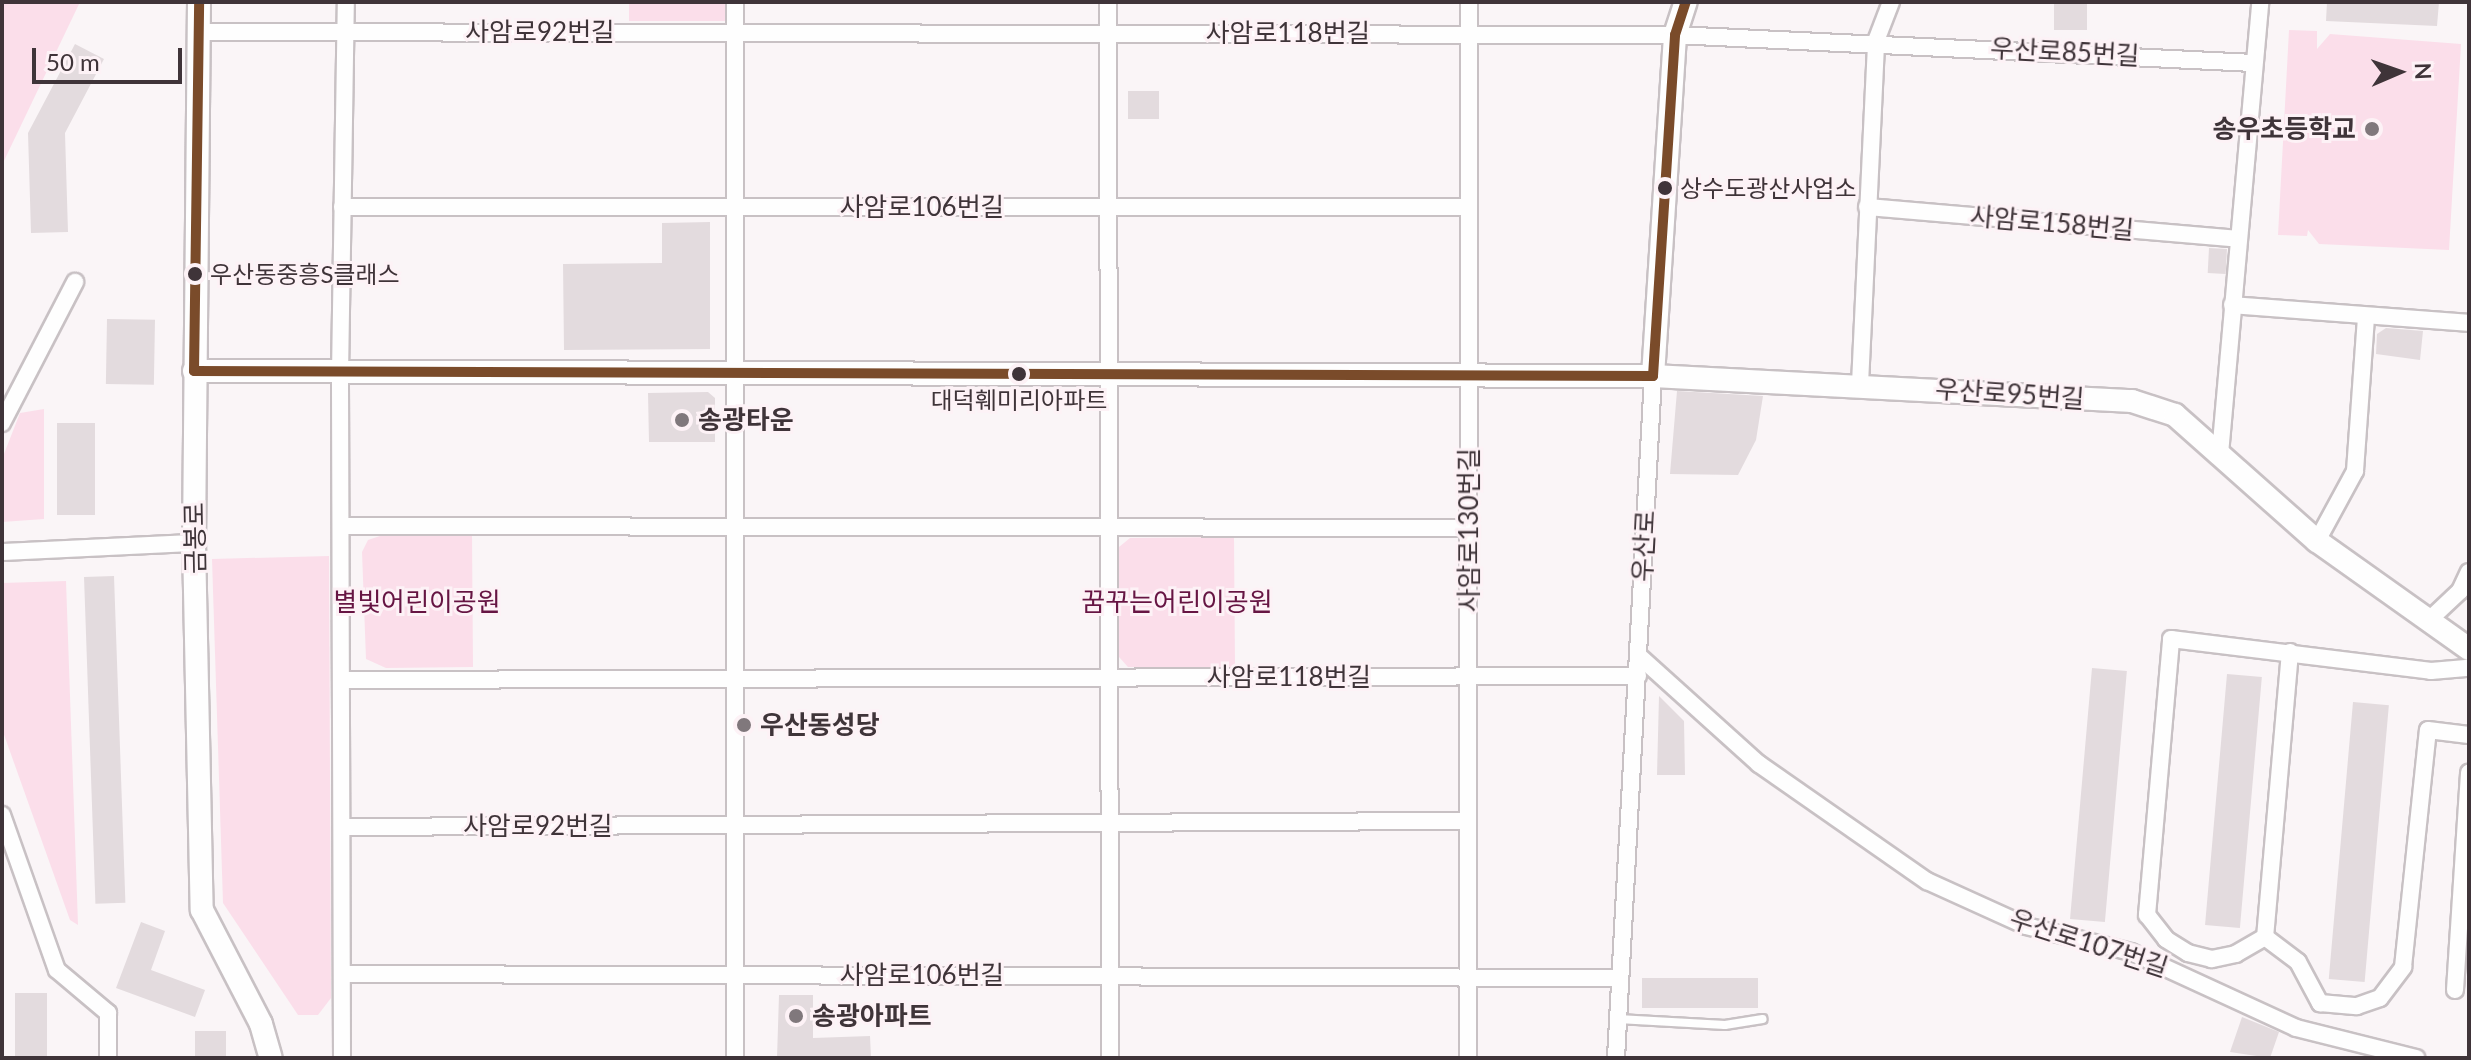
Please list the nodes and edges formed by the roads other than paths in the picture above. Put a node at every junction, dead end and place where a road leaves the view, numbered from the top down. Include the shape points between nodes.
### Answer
1 (199, 2) edge
2 (346, 2) edge
3 (735, 2) edge
4 (1108, 2) edge
5 (1469, 2) edge
6 (1686, 2) edge
7 (1891, 2) edge
8 (2260, 2) edge
9 (735, 31) junction
10 (199, 32) junction
11 (345, 32) junction
12 (1108, 33) junction
13 (1469, 34) junction
14 (1675, 35) junction
15 (1876, 41) junction
16 (2254, 63) junction
17 (342, 207) junction
18 (735, 207) junction
19 (1108, 207) junction
20 (1469, 207) junction
21 (1867, 207) junction
22 (2237, 239) junction
23 (75, 282) dead end
24 (2232, 305) junction
25 (2366, 316) junction
26 (2469, 323) edge
27 (194, 371) junction
28 (340, 374) junction
29 (735, 376) junction
30 (1653, 376) junction
31 (1109, 378) junction
32 (1469, 378) junction
33 (1860, 384) junction
34 (2, 423) edge
35 (2220, 454) junction
36 (342, 526) junction
37 (735, 526) junction
38 (1109, 527) junction
39 (1469, 528) junction
40 (2317, 541) junction
41 (194, 543) junction
42 (2, 552) edge
43 (2469, 572) edge
44 (2427, 622) junction
45 (2469, 649) edge
46 (2290, 652) junction
47 (1639, 656) junction
48 (2469, 668) edge
49 (1638, 676) junction
50 (1468, 677) junction
51 (1109, 678) junction
52 (735, 679) junction
53 (343, 680) junction
54 (2469, 735) edge
55 (2469, 772) edge
56 (2, 815) edge
57 (1468, 821) junction
58 (1109, 823) junction
59 (735, 825) junction
60 (342, 827) junction
61 (2265, 937) junction
62 (343, 974) junction
63 (735, 974) junction
64 (1110, 976) junction
65 (1468, 977) junction
66 (1619, 978) junction
67 (2455, 990) dead end
68 (1618, 1019) junction
69 (1763, 1019) dead end
70 (108, 1058) edge
71 (271, 1058) edge
72 (342, 1058) edge
73 (735, 1058) edge
74 (1110, 1058) edge
75 (1468, 1058) edge
76 (1616, 1058) edge
77 (2416, 1058) edge

1 - 10 street, 금봉로
2 - 11 street
3 - 9 street
4 - 12 street
5 - 13 street, 사암로130번길
6 - 14 street, 우산로
7 - 15 street
8 - 16 street
9 - 11 street, 사암로92번길
9 - 12 street
9 - 18 street
10 - 11 street, 사암로92번길
10 - 27 street, 금봉로
11 - 17 street
12 - 13 street, 사암로118번길
12 - 19 street
13 - 14 street
13 - 20 street, 사암로130번길
14 - 15 street, 우산로85번길
14 - 30 street, 우산로
15 - 16 street, 우산로85번길
15 - 21 street
16 - 22 street
17 - 18 street
17 - 28 street
18 - 19 street, 사암로106번길
18 - 29 street
19 - 20 street
19 - 31 street
20 - 32 street, 사암로130번길
21 - 22 street, 사암로158번길
21 - 33 street
22 - 24 street
23 - 34 street
24 - 25 street
24 - 35 street
25 - 26 street
25 - 40 street via 2355,471
27 - 28 street, 우산로95번길
27 - 41 street, 금봉로
28 - 29 street, 우산로95번길
28 - 36 street
29 - 31 street, 우산로95번길
29 - 37 street
30 - 32 street, 우산로95번길
30 - 33 street, 우산로95번길
30 - 47 street, 우산로
31 - 32 street, 우산로95번길
31 - 38 street
32 - 39 street, 사암로130번길
33 - 35 street, 우산로95번길 via 2155,405
35 - 40 street, 우산로95번길
36 - 37 street
36 - 53 street
37 - 38 street
37 - 52 street
38 - 39 street
38 - 51 street
39 - 50 street, 사암로130번길
40 - 44 street, 우산로95번길
41 - 42 street
41 - 71 street, 금봉로 via 202,910 261,1024
43 - 44 street via 2460,591
44 - 45 street, 우산로95번길
46 - 48 street via 2431,671
46 - 61 street
46 - 61 street via 2171,639 2147,915 2166,939 2188,953 2212,959 2236,954
47 - 49 street, 우산로
47 - 77 street, 우산로107번길 via 1759,764 1927,881 2026,926 2131,952 2296,1028
49 - 50 street, 사암로118번길
49 - 66 street, 우산로
50 - 51 street, 사암로118번길
50 - 57 street, 사암로130번길
51 - 52 street
51 - 58 street
52 - 53 street
52 - 59 street
53 - 60 street
54 - 61 street via 2428,730 2403,967 2380,998 2357,1006 2320,1003 2298,962
55 - 67 street
56 - 70 street via 57,970 108,1013
57 - 58 street
57 - 65 street, 사암로130번길
58 - 59 street
58 - 64 street
59 - 60 street, 사암로92번길
59 - 63 street
60 - 62 street
62 - 63 street
62 - 72 street
63 - 64 street, 사암로106번길
63 - 73 street
64 - 65 street
64 - 74 street
65 - 66 street
65 - 75 street, 사암로130번길
66 - 68 street, 우산로
68 - 69 lane via 1725,1025
68 - 76 street, 우산로

